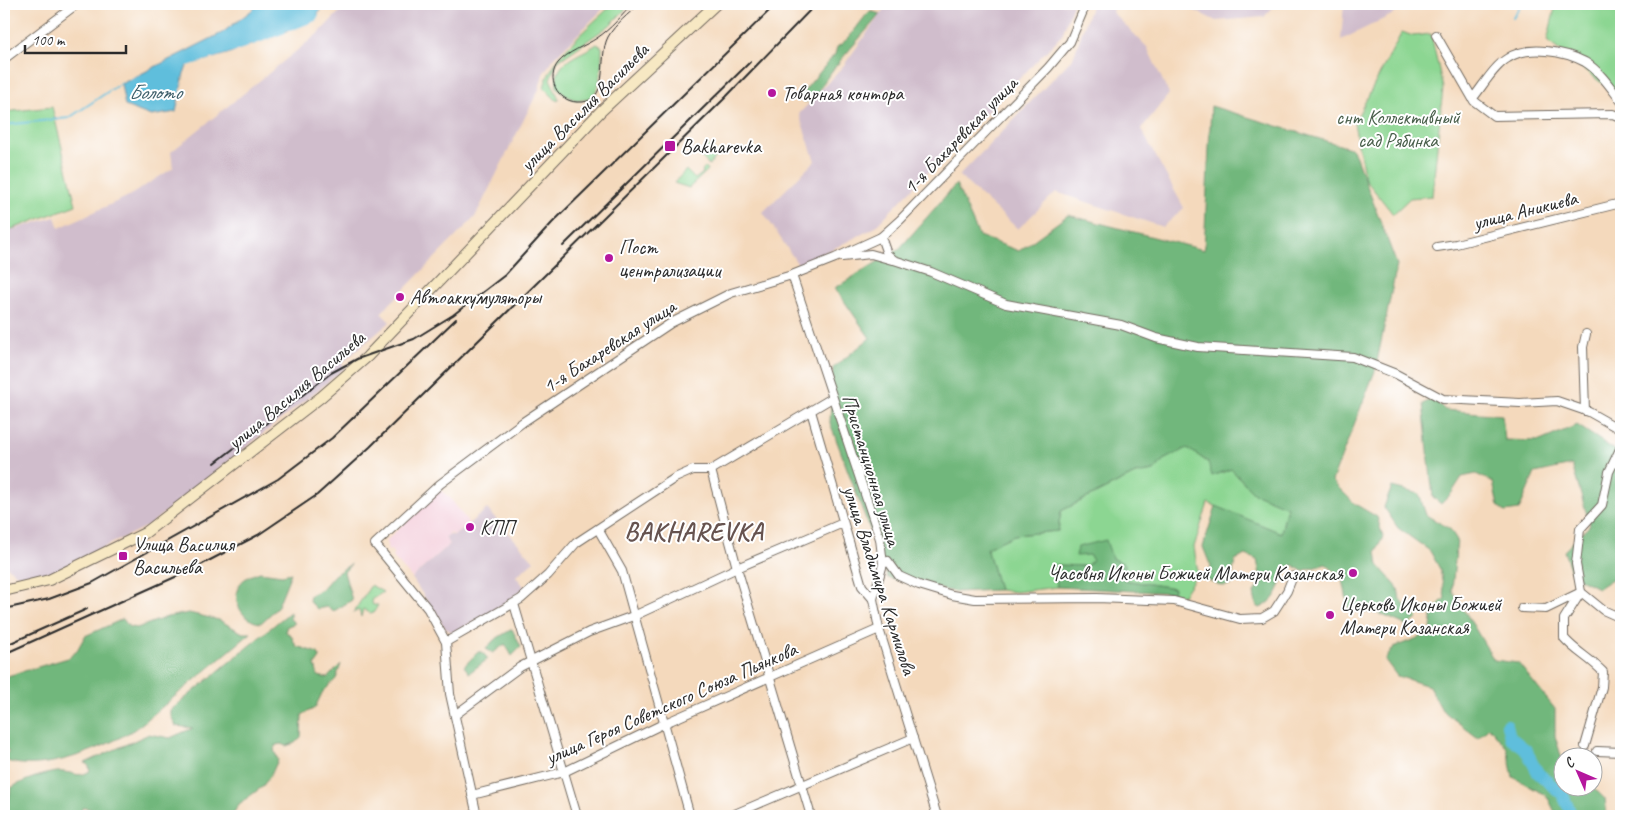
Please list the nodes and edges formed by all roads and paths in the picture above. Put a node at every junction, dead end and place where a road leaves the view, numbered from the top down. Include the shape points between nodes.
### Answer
1 (77, 4) edge
2 (716, 4) edge
3 (1086, 4) edge
4 (1436, 35) dead end
5 (4, 59) edge
6 (1473, 98) junction
7 (1621, 101) edge
8 (1621, 118) edge
9 (1621, 203) edge
10 (881, 237) junction
11 (1437, 247) dead end
12 (836, 258) junction
13 (894, 260) junction
14 (792, 275) junction
15 (1586, 334) dead end
16 (832, 398) junction
17 (811, 411) junction
18 (1585, 411) junction
19 (1621, 430) edge
20 (1621, 447) edge
21 (711, 470) junction
22 (843, 523) junction
23 (598, 528) junction
24 (883, 564) junction
25 (737, 568) junction
26 (1292, 576) dead end
27 (4, 591) edge
28 (1581, 592) junction
29 (873, 599) junction
30 (514, 604) junction
31 (1522, 608) dead end
32 (636, 615) junction
33 (1621, 618) edge
34 (879, 629) junction
35 (446, 642) junction
36 (531, 661) junction
37 (770, 677) junction
38 (455, 715) junction
39 (663, 724) junction
40 (913, 738) junction
41 (1586, 746) dead end
42 (1602, 751) edge
43 (1621, 752) edge
44 (564, 772) junction
45 (802, 785) junction
46 (472, 796) junction
47 (477, 816) edge
48 (577, 816) edge
49 (690, 816) edge
50 (730, 816) edge
51 (811, 816) edge
52 (937, 816) edge

1 - 5 street
2 - 27 main road, улица Василия Васильева via 600,112 367,357 335,385 145,534 49,580
3 - 10 street, 1-я Бахаревская улица via 1070,42 1048,68
4 - 6 street
6 - 7 street via 1506,58 1521,51 1546,50 1585,62 1606,81
6 - 8 street via 1494,116 1613,114
9 - 11 street, улица Аникиева
10 - 12 street, 1-я Бахаревская улица
10 - 13 street via 887,254
12 - 13 street via 871,254
12 - 14 street, 1-я Бахаревская улица
13 - 18 street via 1006,304 1121,325 1156,338 1198,347 1353,357 1443,399 1558,401
14 - 16 street, Пристанционная улица
14 - 35 street, 1-я Бахаревская улица via 725,295 653,335 523,422 440,484 375,544 428,609
15 - 18 street via 1583,347
16 - 17 street
16 - 24 street, Пристанционная улица via 880,539
17 - 21 street
17 - 22 street, улица Владимира Кармилова
18 - 19 street
20 - 28 street via 1609,472 1602,504 1580,529 1576,564
21 - 23 street via 699,469 680,476
21 - 25 street
22 - 25 street
22 - 29 street, улица Владимира Кармилова via 862,586
23 - 30 street via 570,547 540,583
23 - 32 street via 618,561
24 - 26 street, Пристанционная улица via 888,561 900,576 919,584 975,599 1174,601 1240,619 1262,618 1274,611 1288,592
24 - 29 street
25 - 32 street
25 - 37 street
28 - 31 street via 1546,609
28 - 33 street via 1603,610
28 - 41 street via 1564,619 1564,638 1576,652 1593,661 1603,672 1602,688
29 - 34 street, улица Владимира Кармилова
30 - 35 street
30 - 36 street
32 - 36 street via 589,632
32 - 39 street
34 - 37 street, улица Героя Советского Союза Пьянкова
34 - 40 street, улица Владимира Кармилова
35 - 38 street via 449,687
36 - 38 street
36 - 44 street
37 - 39 street, улица Героя Советского Союза Пьянкова
37 - 45 street
38 - 46 street
39 - 44 street, улица Героя Советского Союза Пьянкова
39 - 49 street
40 - 45 street
40 - 52 street, улица Владимира Кармилова
42 - 43 street
44 - 46 street, улица Героя Советского Союза Пьянкова
44 - 48 street
45 - 50 street
45 - 51 street
46 - 47 street

